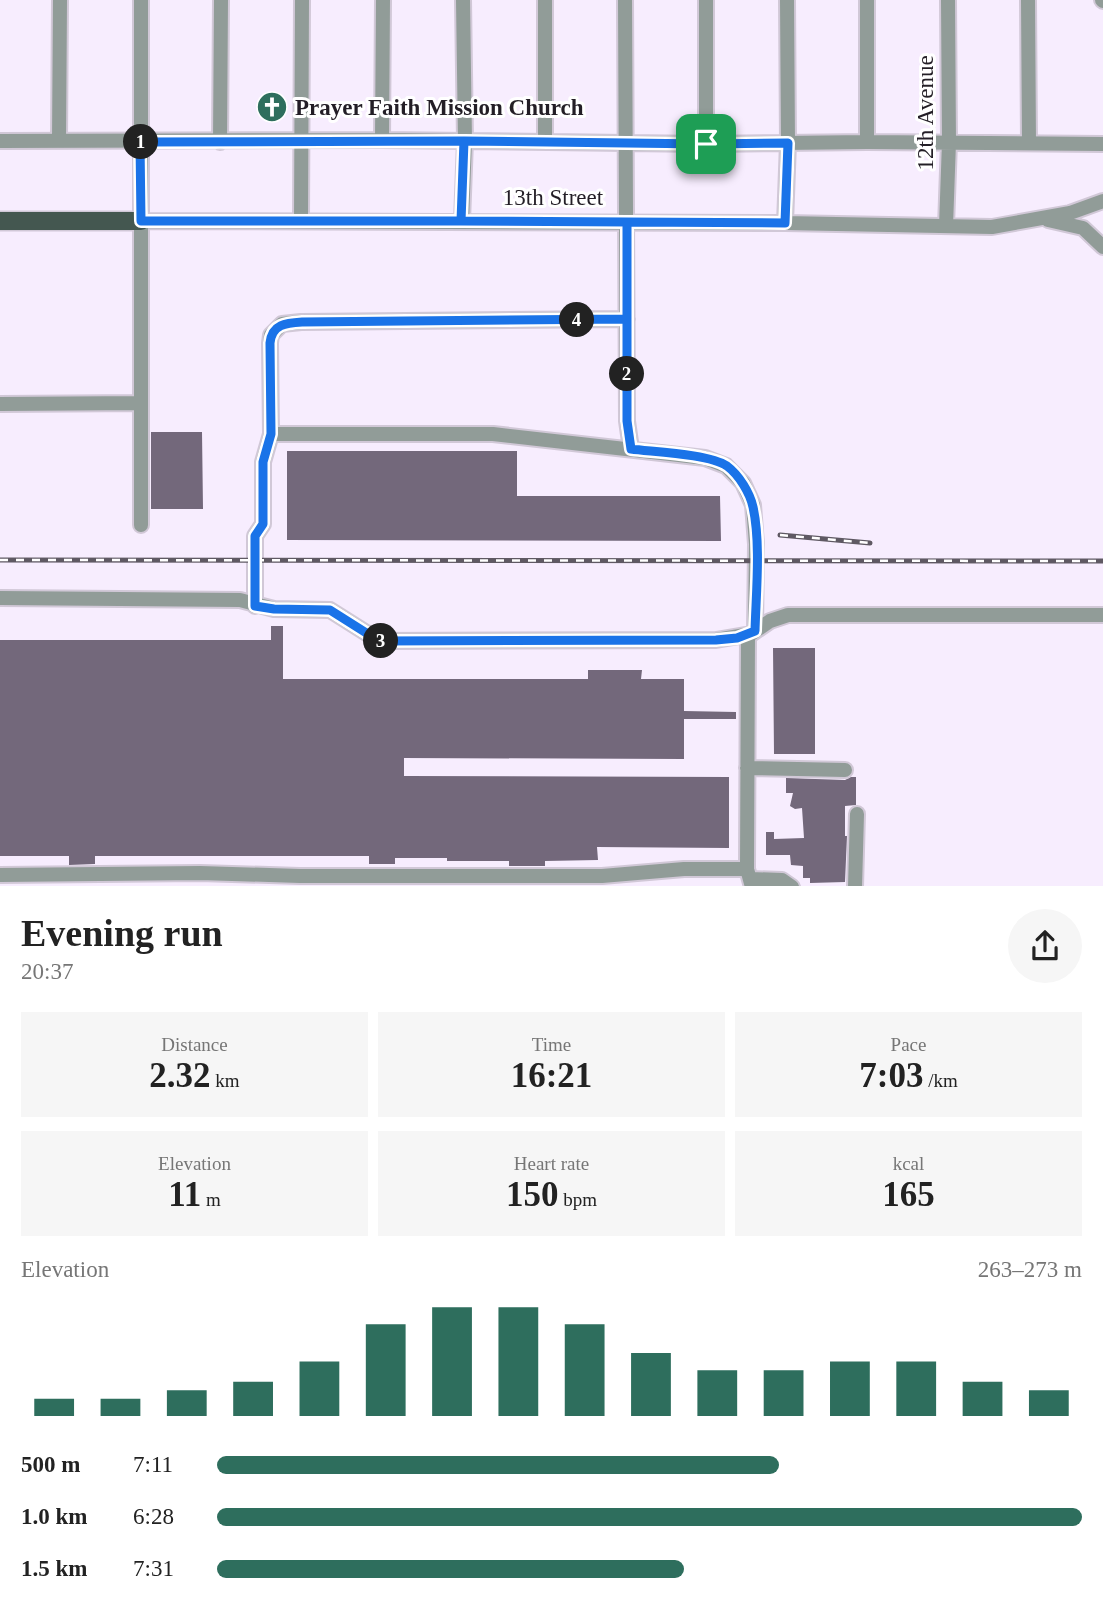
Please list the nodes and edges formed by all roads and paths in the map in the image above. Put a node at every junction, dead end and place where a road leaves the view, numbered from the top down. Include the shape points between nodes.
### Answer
1 (60, 0) edge
2 (141, 0) edge
3 (221, 0) edge
4 (302, 0) edge
5 (383, 0) edge
6 (463, 0) edge
7 (545, 0) edge
8 (625, 0) edge
9 (706, 0) edge
10 (787, 0) edge
11 (867, 0) edge
12 (948, 0) edge
13 (1028, 0) edge
14 (382, 140) junction
15 (0, 141) edge
16 (59, 141) junction
17 (302, 141) junction
18 (464, 141) junction
19 (545, 141) junction
20 (140, 142) junction
21 (220, 142) junction
22 (625, 142) junction
23 (867, 142) junction
24 (949, 142) junction
25 (788, 143) junction
26 (1029, 143) junction
27 (706, 144) junction
28 (1103, 144) edge
29 (1103, 201) edge
30 (1040, 219) junction
31 (301, 220) junction
32 (0, 221) edge
33 (141, 221) junction
34 (461, 221) junction
35 (627, 222) junction
36 (785, 223) junction
37 (946, 226) junction
38 (1103, 247) edge
39 (627, 319) junction
40 (141, 403) junction
41 (0, 404) edge
42 (271, 434) junction
43 (631, 449) junction
44 (141, 525) dead end
45 (0, 598) edge
46 (255, 606) junction
47 (1101, 613) edge
48 (752, 633) junction
49 (747, 768) junction
50 (845, 770) dead end
51 (857, 814) dead end
52 (0, 875) edge
53 (750, 878) edge
54 (791, 886) edge
55 (855, 886) edge

1 - 16 street
2 - 20 street
3 - 21 street
4 - 17 street
5 - 14 street
6 - 18 street
7 - 19 street
8 - 22 street
9 - 27 street
10 - 25 street
11 - 23 street
12 - 24 street, 12th Avenue
13 - 26 street
14 - 17 street
14 - 18 street
15 - 16 street
16 - 20 street
17 - 21 street
17 - 31 street
18 - 19 street
18 - 34 street
19 - 22 street
20 - 21 street
20 - 33 street
22 - 27 street
22 - 35 street
23 - 24 street
23 - 25 street
24 - 26 street
24 - 37 street, 12th Avenue
25 - 27 street
25 - 36 street
26 - 28 street
29 - 30 street, 13th Street
30 - 37 street, 13th Street via 992,227
30 - 38 street via 1083,228
31 - 33 street, 13th Street
31 - 34 street, 13th Street
32 - 33 main road, 13th Street
33 - 40 street
34 - 35 street, 13th Street
35 - 36 street, 13th Street
35 - 39 street
36 - 37 street, 13th Street
39 - 42 street via 282,324 270,343
39 - 43 street
40 - 41 street
40 - 44 street
42 - 43 street via 493,434
42 - 46 street via 263,462 263,524 255,536
43 - 48 street via 705,458 726,466 743,484 754,515
45 - 46 street via 240,600
46 - 48 street via 330,610 379,641 716,640
47 - 48 street via 788,615
48 - 49 street
49 - 50 street
49 - 53 street
51 - 55 street
52 - 53 street via 602,876 684,869
53 - 54 street via 782,880

